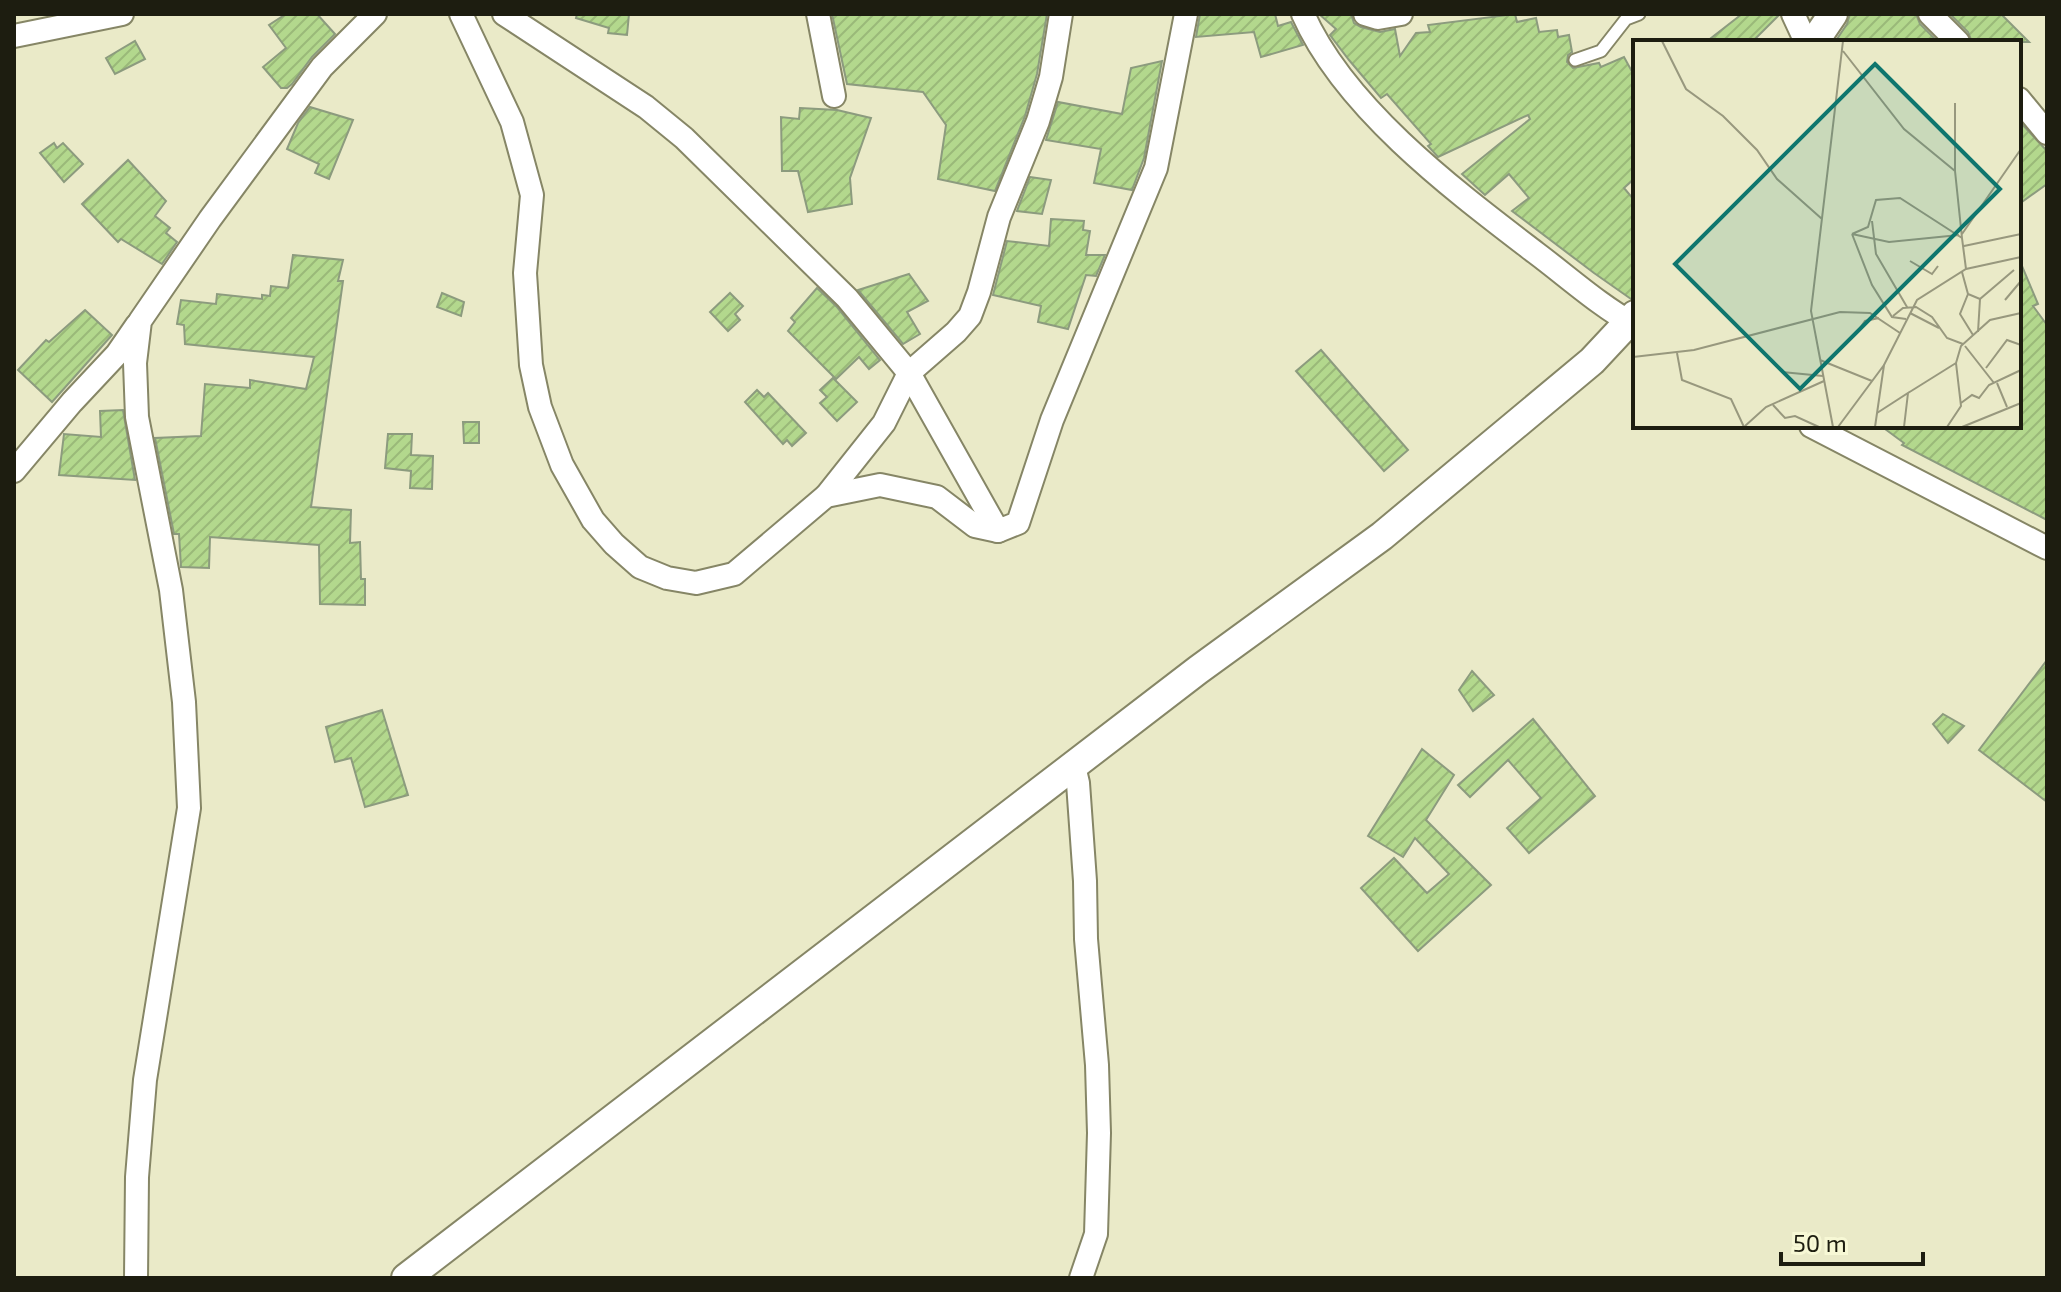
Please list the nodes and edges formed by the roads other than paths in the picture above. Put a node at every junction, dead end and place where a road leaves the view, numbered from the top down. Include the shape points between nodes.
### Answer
1 (122, 14) edge
2 (375, 14) edge
3 (461, 14) edge
4 (504, 14) edge
5 (818, 14) edge
6 (1061, 14) edge
7 (1186, 14) edge
8 (1303, 14) edge
9 (1365, 14) edge
10 (1401, 14) edge
11 (1639, 14) edge
12 (1793, 14) edge
13 (1833, 14) edge
14 (1930, 14) edge
15 (14, 36) edge
16 (1805, 40) edge
17 (1815, 40) edge
18 (1956, 40) edge
19 (1575, 60) dead end
20 (834, 96) dead end
21 (2021, 101) edge
22 (2047, 133) edge
23 (1633, 320) edge
24 (140, 321) junction
25 (909, 373) junction
26 (1815, 428) edge
27 (14, 471) edge
28 (826, 496) junction
29 (998, 531) junction
30 (2047, 548) edge
31 (1074, 766) junction
32 (136, 1278) edge
33 (406, 1278) edge
34 (1081, 1278) edge

1 - 15 street
2 - 24 street via 322,67
3 - 28 street via 512,122 532,195 525,273 531,365 562,465 593,520 640,567 696,583 734,574
4 - 25 street via 684,138 847,298
5 - 20 street
6 - 25 street via 1051,77 999,217 976,303 956,332
7 - 29 street via 1156,168 1052,420 1018,523
8 - 23 street via 1350,87 1455,191
9 - 10 street
11 - 19 lane via 1626,19 1601,51
12 - 16 street
13 - 17 street
14 - 18 street
21 - 22 street
23 - 31 street via 1592,361 1382,536
24 - 27 street
24 - 32 street via 137,417 171,590 189,808 145,1080
25 - 28 street via 884,423
25 - 29 street
26 - 30 street
28 - 29 street via 880,485 937,497 975,526
31 - 33 street
31 - 34 street via 1099,1133 1096,1234

